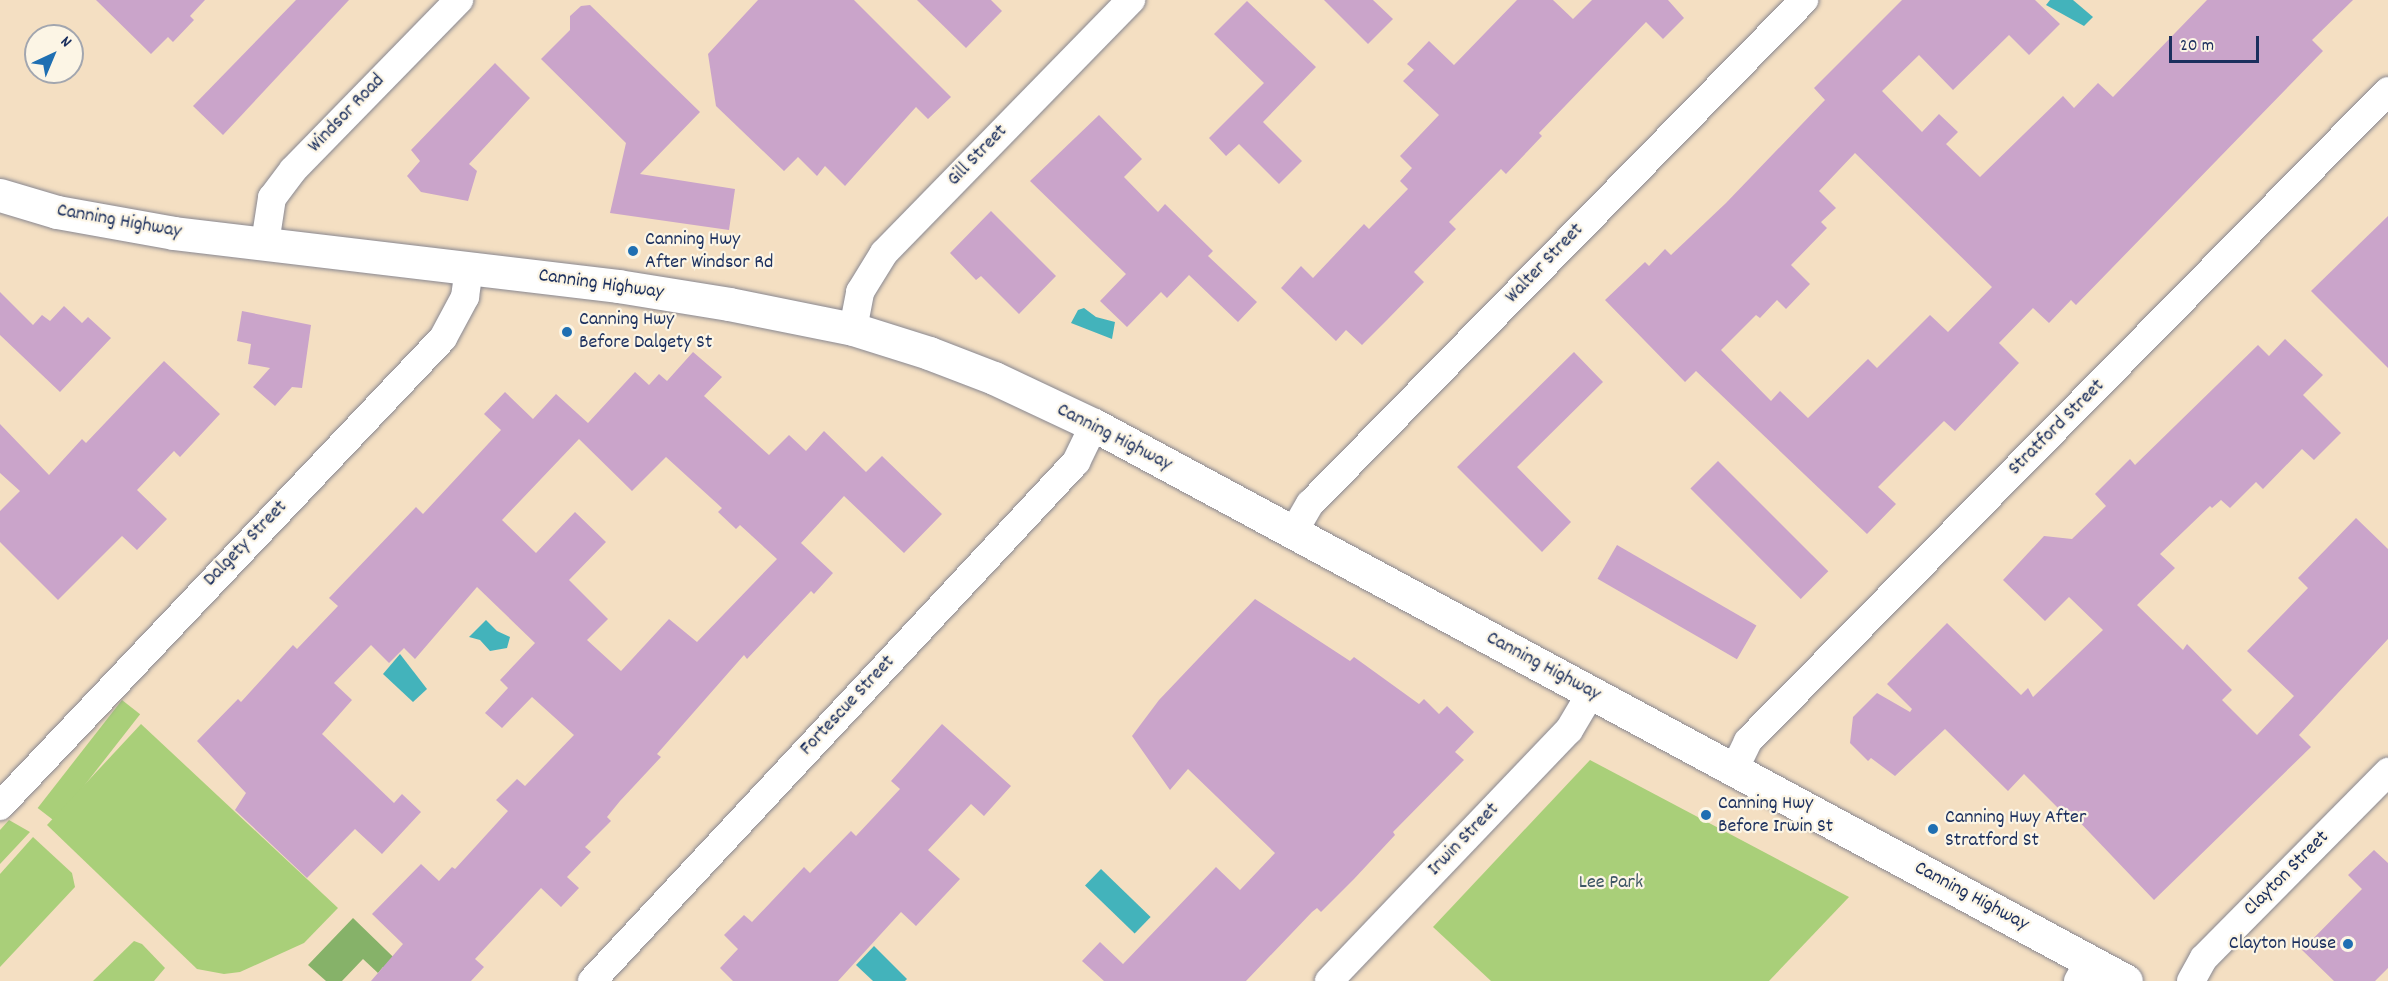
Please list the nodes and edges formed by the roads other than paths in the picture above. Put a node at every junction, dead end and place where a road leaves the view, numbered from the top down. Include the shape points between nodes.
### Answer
1 (459, 0) edge
2 (1131, 0) edge
3 (1804, 0) edge
4 (2388, 91) edge
5 (0, 195) edge
6 (265, 243) junction
7 (469, 269) junction
8 (853, 329) junction
9 (1094, 425) junction
10 (1293, 533) junction
11 (1591, 693) junction
12 (1734, 770) junction
13 (2388, 772) edge
14 (0, 806) edge
15 (2084, 971) edge
16 (592, 981) edge
17 (1329, 981) edge
18 (2126, 981) edge
19 (2191, 981) edge

1 - 6 street, Windsor Road via 292,170 272,198
2 - 8 street, Gill Street via 884,253 860,292
3 - 10 street, Walter Street via 1310,504
4 - 12 street, Stratford Street via 1748,741
5 - 6 highway, Canning Highway via 57,212
6 - 7 highway, Canning Highway
7 - 8 highway, Canning Highway via 618,286
7 - 14 street, Dalgety Street via 465,297 443,338
8 - 9 highway, Canning Highway via 994,378
9 - 10 highway, Canning Highway
9 - 16 street, Fortescue Street via 1076,462
10 - 11 highway, Canning Highway
11 - 12 highway, Canning Highway
11 - 17 street, Irwin Street via 1569,730
12 - 15 highway, Canning Highway
13 - 19 street, Clayton Street via 2204,958
15 - 18 highway, Canning Highway

